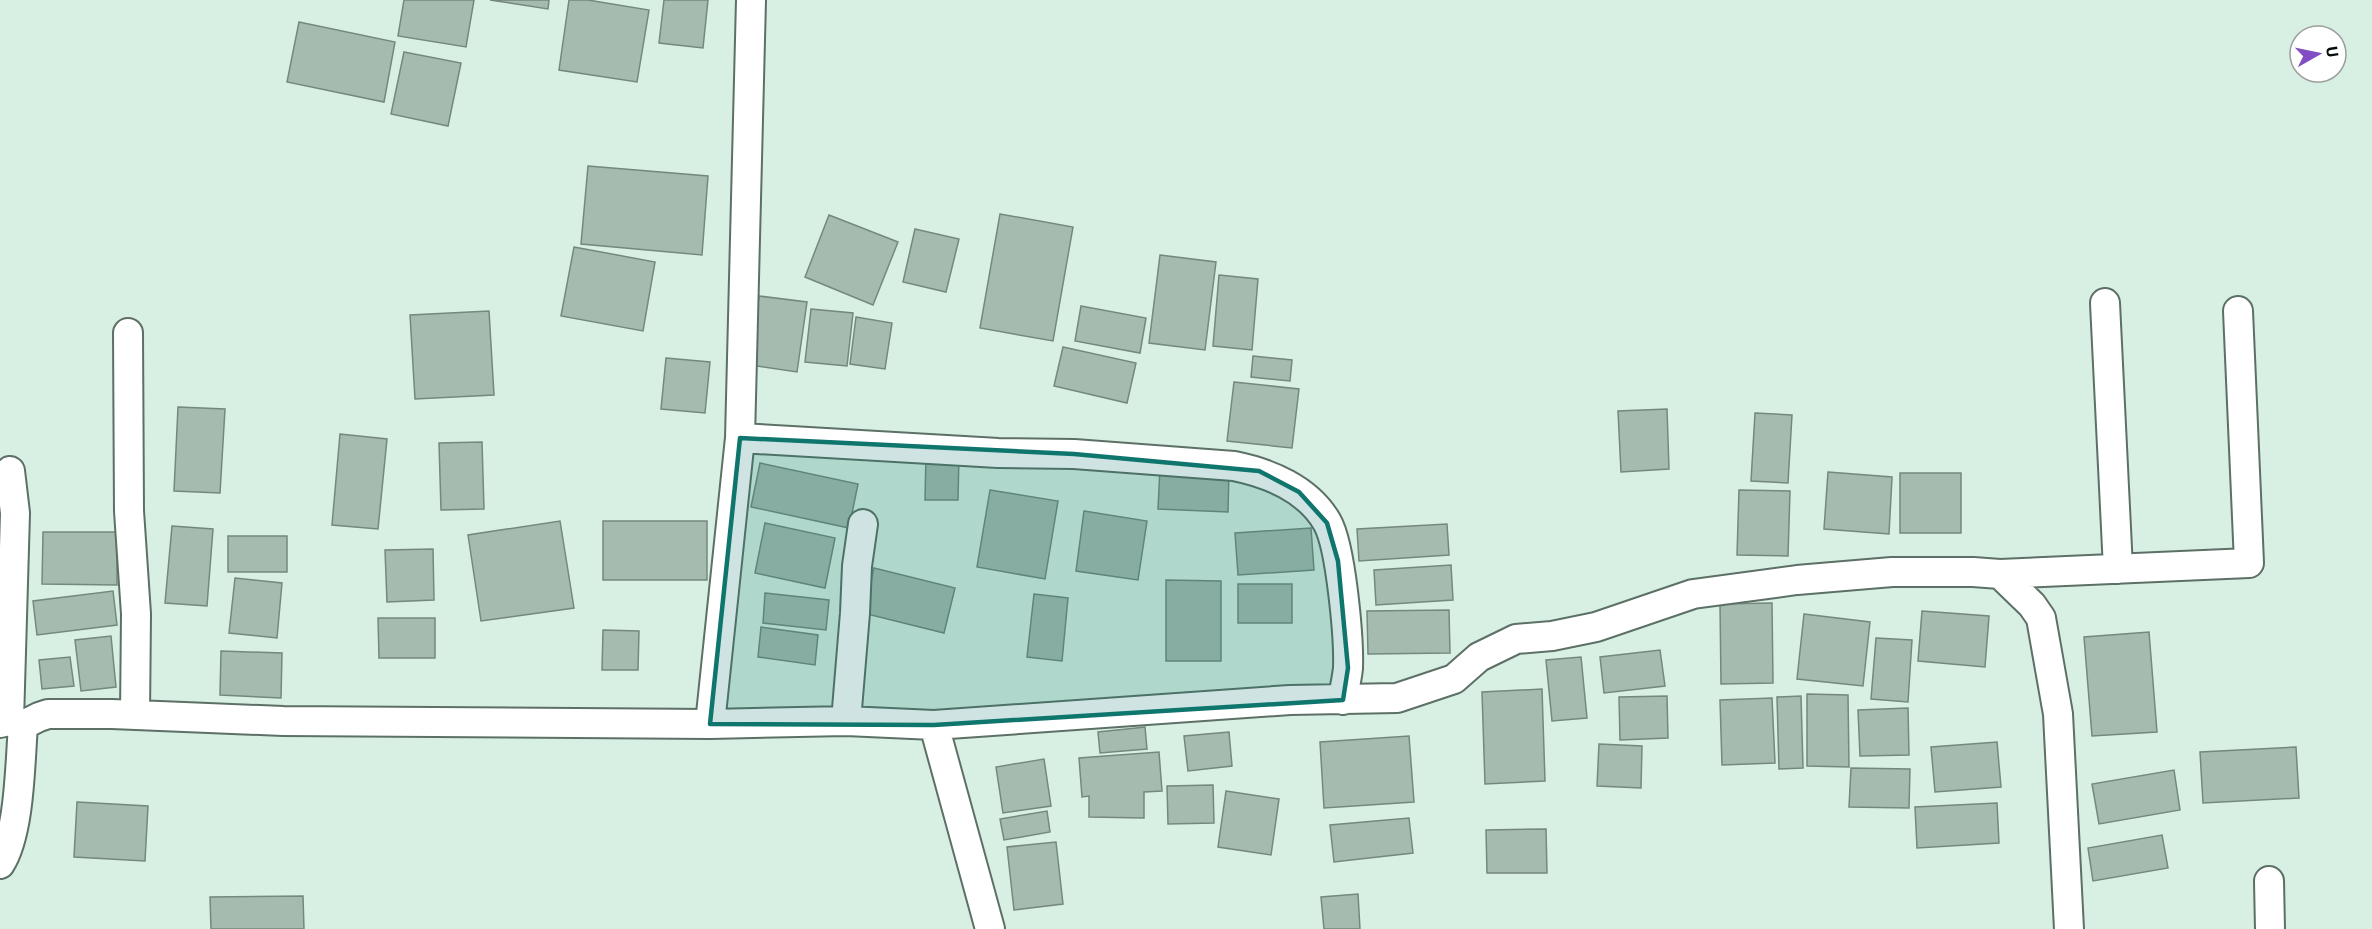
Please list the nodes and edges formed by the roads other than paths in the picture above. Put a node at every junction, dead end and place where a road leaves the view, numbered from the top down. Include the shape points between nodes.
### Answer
1 (751, 0) edge
2 (2105, 303) dead end
3 (2238, 311) dead end
4 (128, 333) dead end
5 (740, 438) junction
6 (10, 471) dead end
7 (863, 524) dead end
8 (2118, 569) junction
9 (2000, 574) junction
10 (1343, 700) junction
11 (135, 715) junction
12 (846, 721) junction
13 (11, 723) edge
14 (710, 724) junction
15 (934, 726) junction
16 (0, 864) edge
17 (2269, 881) dead end
18 (990, 929) edge
19 (2070, 929) edge
20 (2270, 929) edge

1 - 5 street
2 - 8 street
3 - 8 street via 2250,563
4 - 11 street
5 - 10 street via 1074,454 1259,471 1299,492 1327,523 1338,561 1345,616 1348,668
5 - 14 street
6 - 13 street via 15,513
7 - 12 street via 856,566
8 - 9 street
9 - 10 street via 1892,572 1754,584 1693,594 1596,627 1516,639 1479,657 1454,679 1397,698
9 - 19 street via 2041,618 2058,714
10 - 15 street via 1290,700
11 - 13 street via 48,714
11 - 14 street via 284,721
12 - 14 street
12 - 15 street
13 - 16 street via 15,816 8,852
15 - 18 street
17 - 20 street

